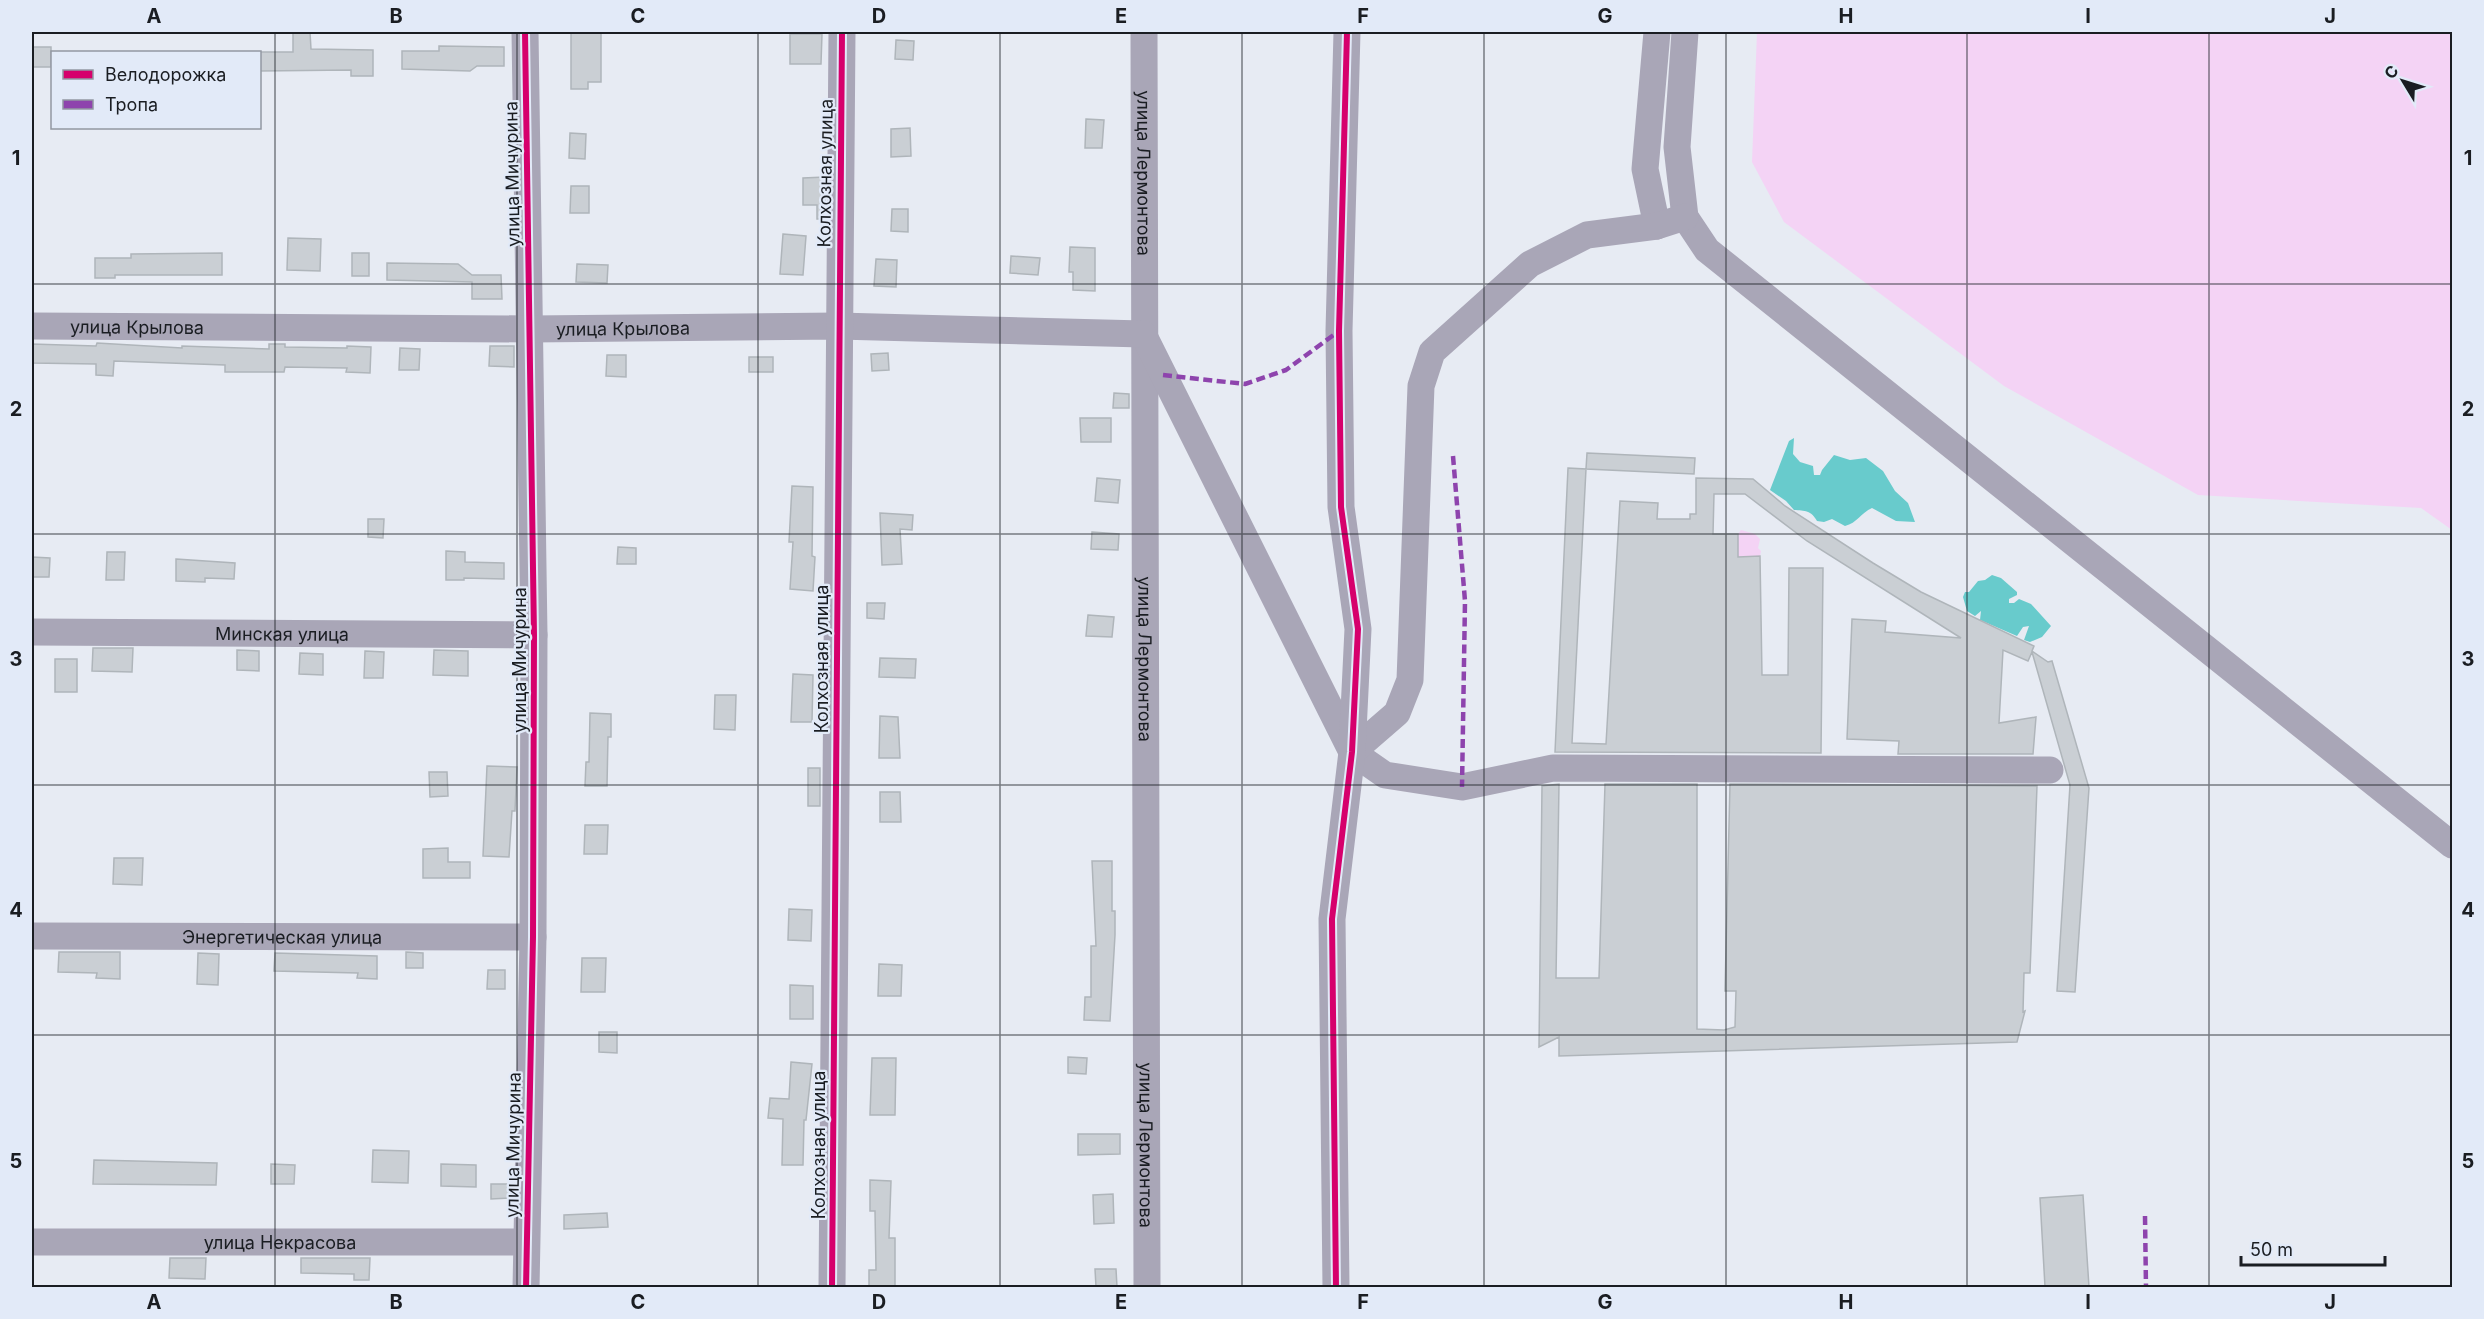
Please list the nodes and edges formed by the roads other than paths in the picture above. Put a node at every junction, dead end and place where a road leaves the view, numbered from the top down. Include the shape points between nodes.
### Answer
1 (525, 32) edge
2 (842, 32) edge
3 (1144, 32) edge
4 (1347, 32) edge
5 (1657, 32) edge
6 (1685, 32) edge
7 (1685, 217) junction
8 (1657, 226) junction
9 (32, 326) edge
10 (838, 326) junction
11 (530, 329) junction
12 (1143, 334) junction
13 (32, 632) edge
14 (534, 635) junction
15 (1352, 752) junction
16 (2050, 770) dead end
17 (2452, 845) edge
18 (32, 936) edge
19 (533, 937) junction
20 (32, 1242) edge
21 (526, 1242) junction
22 (526, 1287) edge
23 (832, 1287) edge
24 (1147, 1287) edge
25 (1336, 1287) edge

1 - 11 street, улица Мичурина
2 - 10 street, Колхозная улица
3 - 12 street, улица Лермонтова
4 - 15 street via 1339,331 1341,507 1358,629
5 - 8 street via 1645,168
6 - 7 street via 1677,147
7 - 8 street
7 - 17 street via 1707,250
8 - 15 street via 1587,235 1530,264 1432,352 1421,386 1410,680 1397,713
9 - 11 street, улица Крылова
10 - 11 street, улица Крылова
10 - 12 street, улица Крылова
10 - 23 street, Колхозная улица
11 - 14 street, улица Мичурина
12 - 15 street
12 - 24 street, улица Лермонтова
13 - 14 street, Минская улица
14 - 19 street, улица Мичурина
15 - 16 street via 1385,775 1462,787 1553,768
15 - 25 street via 1332,919
18 - 19 street, Энергетическая улица
19 - 21 street, улица Мичурина
20 - 21 street, улица Некрасова
21 - 22 street, улица Мичурина

